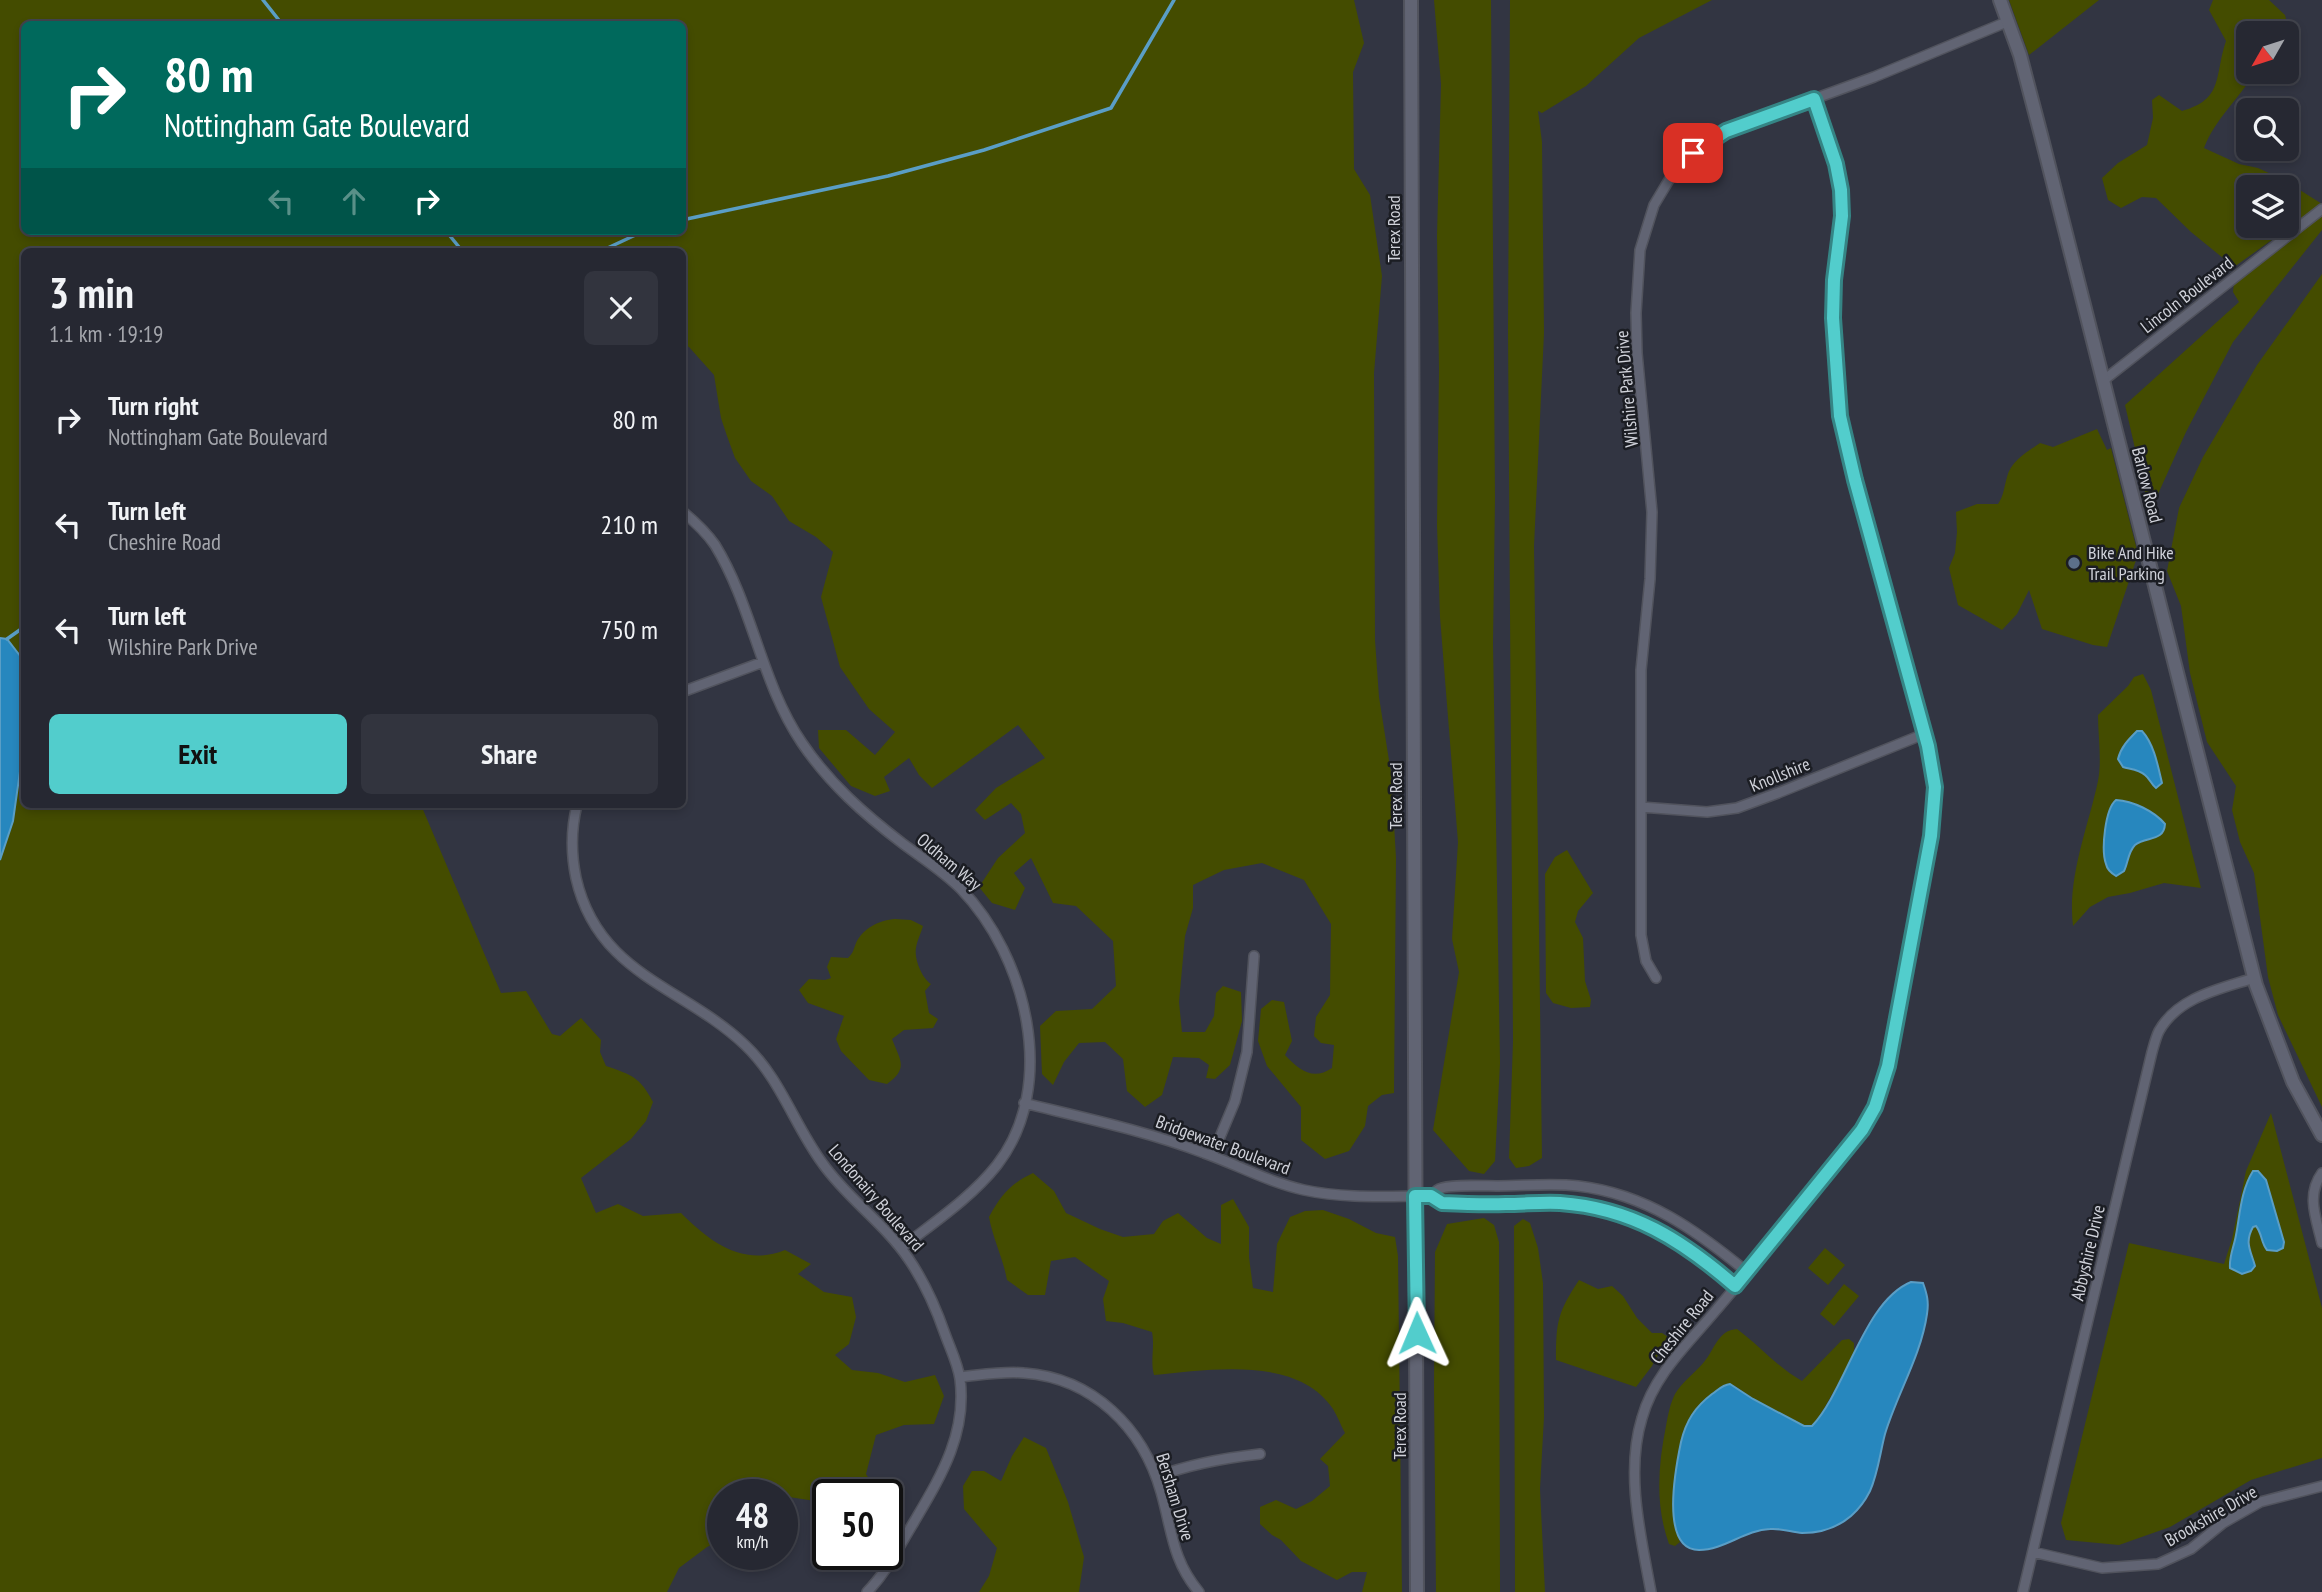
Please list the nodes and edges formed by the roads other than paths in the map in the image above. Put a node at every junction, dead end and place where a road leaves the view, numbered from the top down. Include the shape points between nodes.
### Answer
1 (1411, 0) edge
2 (2000, 0) edge
3 (2009, 21) junction
4 (1814, 99) junction
5 (2322, 209) edge
6 (2104, 380) junction
7 (686, 515) edge
8 (764, 662) junction
9 (686, 691) edge
10 (1924, 734) junction
11 (1641, 807) junction
12 (576, 808) edge
13 (1254, 956) dead end
14 (1656, 978) dead end
15 (2254, 978) junction
16 (1024, 1103) junction
17 (2322, 1135) edge
18 (1212, 1156) junction
19 (2322, 1173) edge
20 (1558, 1185) junction
21 (1415, 1196) junction
22 (1431, 1196) junction
23 (1637, 1201) junction
24 (1557, 1203) junction
25 (1631, 1217) junction
26 (2322, 1243) edge
27 (901, 1248) junction
28 (1748, 1272) junction
29 (1735, 1286) junction
30 (960, 1377) junction
31 (1260, 1454) dead end
32 (1156, 1477) junction
33 (2322, 1486) edge
34 (2034, 1552) junction
35 (867, 1592) edge
36 (1199, 1592) edge
37 (1417, 1592) edge
38 (1651, 1592) edge
39 (2023, 1592) edge

1 - 21 main road, Terex Road
2 - 3 main road, Barlow Road
3 - 4 street, Wilshire Park Drive
3 - 6 main road, Barlow Road
4 - 10 street, Cheshire Road via 1841,190 1833,318 1840,416
4 - 11 street, Wilshire Park Drive via 1726,131 1693,153 1666,184 1646,228 1638,266 1637,326 1652,533 1641,670
5 - 6 street, Lincoln Boulevard
6 - 15 main road, Barlow Road
7 - 8 street, Oldham Way via 713,543 727,568
8 - 9 street
8 - 16 street, Oldham Way via 794,730 839,789 960,888 990,925 1013,970 1026,1014 1029,1056
10 - 11 street, Knollshire via 1737,808 1707,812
10 - 28 street, Cheshire Road via 1934,773 1934,815 1880,1093 1846,1153
11 - 14 street, Wilshire Park Drive via 1641,935 1646,961
12 - 27 street, Londonairy Boulevard via 574,868 583,901 604,939 639,972 744,1044 778,1084 822,1163 842,1189
13 - 18 street via 1247,1052 1235,1101
15 - 17 main road, Barlow Road via 2293,1082
15 - 34 street, Abbyshire Drive via 2196,997 2159,1030
16 - 18 street, Bridgewater Boulevard via 1115,1125
16 - 27 street, Oldham Way via 997,1165
18 - 21 street, Bridgewater Boulevard via 1271,1182 1306,1190
19 - 26 street via 2312,1198
20 - 22 street via 1440,1188
20 - 23 street via 1608,1191
20 - 24 street
21 - 22 street, Bridgewater Boulevard
21 - 37 main road, Terex Road
22 - 24 street via 1442,1203
23 - 25 street
23 - 28 street via 1686,1225
24 - 25 street
25 - 29 street via 1699,1256
27 - 30 street, Londonairy Boulevard via 931,1299
28 - 29 street, Cheshire Road
29 - 38 street, Cheshire Road via 1676,1355 1641,1418 1635,1454 1636,1491
30 - 32 street, Bersham Drive via 1026,1373 1081,1388 1129,1427
30 - 35 street, Londonairy Boulevard via 959,1426 948,1461 886,1569
31 - 32 street via 1192,1464
32 - 36 street, Bersham Drive via 1176,1553
33 - 34 street, Brookshire Drive via 2260,1502 2191,1549 2158,1564 2102,1568
34 - 39 street, Abbyshire Drive

